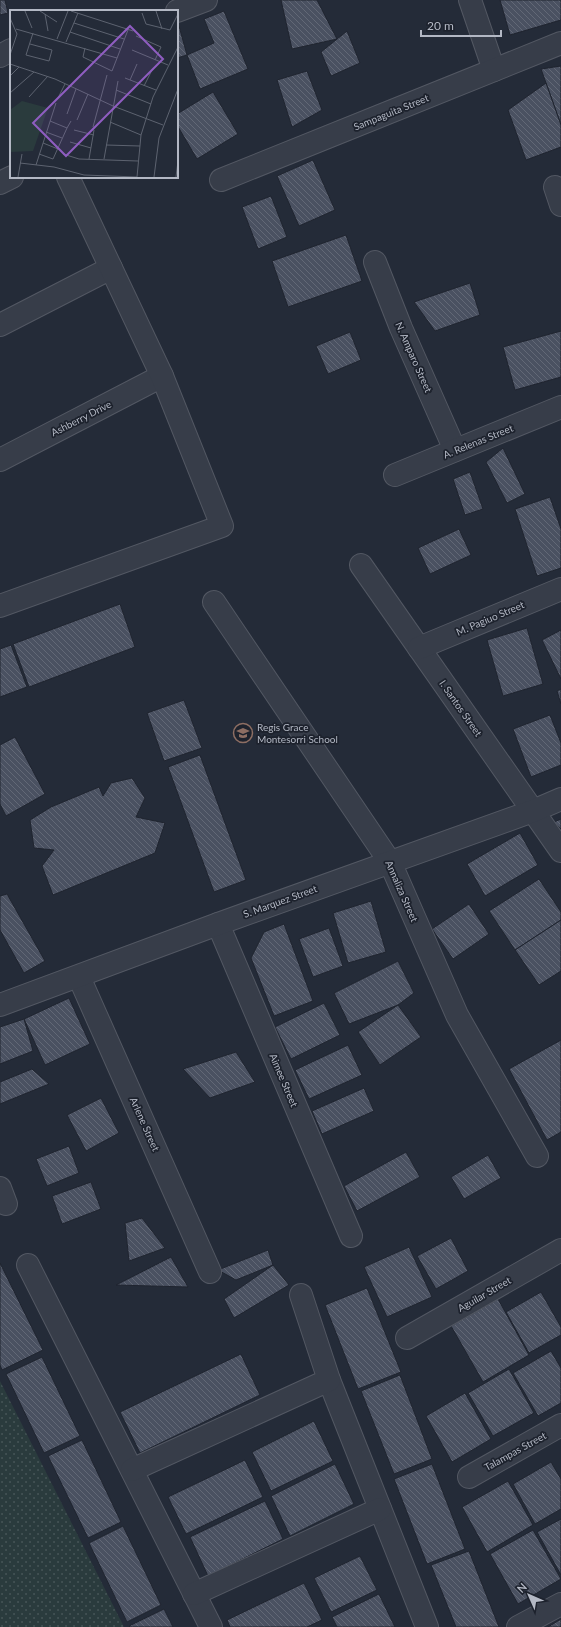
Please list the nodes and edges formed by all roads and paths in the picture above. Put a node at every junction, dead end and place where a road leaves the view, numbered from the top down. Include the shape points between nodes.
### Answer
1 (206, 0) edge
2 (470, 0) edge
3 (178, 11) edge
4 (561, 43) edge
5 (10, 51) edge
6 (0, 56) edge
7 (494, 70) junction
8 (10, 178) edge
9 (68, 178) edge
10 (221, 180) dead end
11 (0, 183) edge
12 (375, 262) dead end
13 (112, 268) junction
14 (0, 325) edge
15 (162, 376) junction
16 (561, 407) edge
17 (455, 450) junction
18 (0, 460) edge
19 (395, 475) dead end
20 (361, 565) dead end
21 (561, 589) edge
22 (214, 602) dead end
23 (0, 606) edge
24 (419, 648) junction
25 (561, 799) edge
26 (533, 811) junction
27 (561, 851) edge
28 (390, 862) junction
29 (218, 924) junction
30 (79, 977) junction
31 (0, 1005) edge
32 (537, 1156) dead end
33 (351, 1236) dead end
34 (561, 1250) edge
35 (28, 1265) dead end
36 (210, 1272) dead end
37 (301, 1295) dead end
38 (407, 1338) dead end
39 (329, 1380) junction
40 (561, 1425) edge
41 (132, 1470) junction
42 (469, 1477) dead end
43 (380, 1509) junction
44 (194, 1594) junction
45 (561, 1604) edge
46 (211, 1627) edge
47 (427, 1627) edge
48 (518, 1627) edge

1 - 3 street
2 - 7 street
4 - 7 street, Sampaguita Street
5 - 6 street
7 - 10 street, Sampaguita Street
8 - 11 street
9 - 13 street
12 - 17 street, N. Amparo Street via 400,328
13 - 14 street
13 - 15 street
15 - 18 street, Ashberry Drive
15 - 23 street via 222,526
16 - 17 street, A. Relenas Street
17 - 19 street, A. Relenas Street
20 - 24 street, I. Santos Street
21 - 24 street, M. Pagiuo Street
22 - 28 street, Annaliza Street
24 - 26 street, I. Santos Street
25 - 26 street, S. Marquez Street
26 - 27 street, I. Santos Street
26 - 28 street, S. Marquez Street
28 - 29 street, S. Marquez Street
28 - 32 street, Annaliza Street via 457,1015
29 - 30 street, S. Marquez Street
29 - 33 street, Aimee Street
30 - 31 street, S. Marquez Street
30 - 36 street, Arlene Street
34 - 38 street, Aguilar Street
35 - 41 street
37 - 39 street
39 - 41 street
39 - 43 street
40 - 42 street, Talampas Street
41 - 44 street
43 - 44 street
43 - 47 street
44 - 46 street
45 - 48 street

